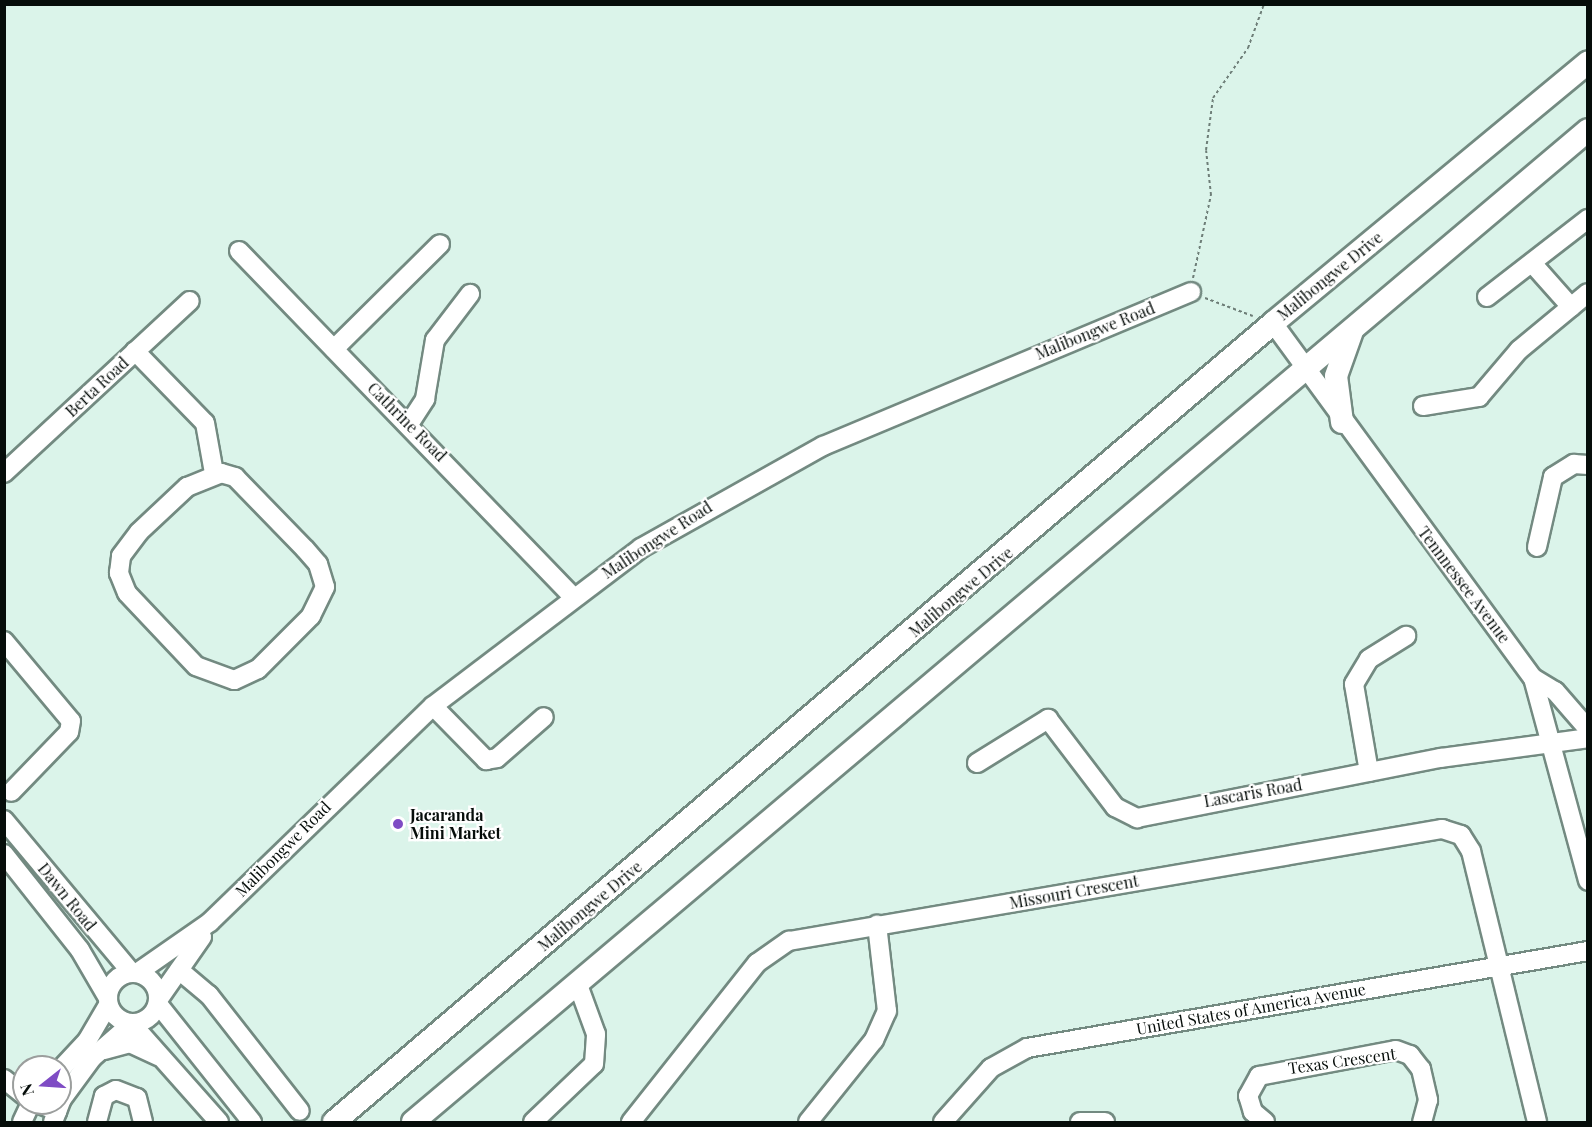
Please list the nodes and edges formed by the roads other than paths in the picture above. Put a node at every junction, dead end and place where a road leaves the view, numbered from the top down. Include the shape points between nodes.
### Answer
1 (1587, 62) edge
2 (1587, 130) edge
3 (1587, 219) edge
4 (440, 244) dead end
5 (239, 251) dead end
6 (1532, 263) junction
7 (1191, 292) road end
8 (1587, 293) edge
9 (470, 294) dead end
10 (1487, 297) dead end
11 (190, 301) dead end
12 (1570, 307) junction
13 (1273, 323) junction
14 (1353, 327) junction
15 (334, 349) junction
16 (135, 351) junction
17 (1304, 370) junction
18 (1423, 406) dead end
19 (1342, 422) junction
20 (409, 424) junction
21 (1587, 465) edge
22 (4, 473) edge
23 (214, 473) junction
24 (1537, 547) dead end
25 (572, 596) junction
26 (1406, 636) dead end
27 (4, 641) edge
28 (1533, 678) junction
29 (433, 706) junction
30 (544, 717) dead end
31 (1587, 729) edge
32 (1587, 738) edge
33 (1553, 743) junction
34 (977, 763) dead end
35 (1369, 772) junction
36 (11, 792) dead end
37 (4, 820) edge
38 (5, 854) edge
39 (1587, 880) edge
40 (210, 922) junction
41 (877, 925) junction
42 (1587, 951) edge
43 (1498, 966) junction
44 (179, 970) junction
45 (135, 973) junction
46 (577, 982) junction
47 (108, 1001) junction
48 (158, 1002) junction
49 (131, 1024) junction
50 (72, 1057) edge
51 (92, 1058) junction
52 (177, 1073) junction
53 (300, 1111) dead end
54 (55, 1117) edge
55 (97, 1122) edge
56 (143, 1122) edge
57 (219, 1122) edge
58 (252, 1122) edge
59 (334, 1122) edge
60 (412, 1122) edge
61 (532, 1122) edge
62 (631, 1122) edge
63 (808, 1122) edge
64 (943, 1122) edge
65 (1080, 1122) edge
66 (1106, 1122) edge
67 (1265, 1122) edge
68 (1422, 1122) edge
69 (1537, 1122) edge

1 - 13 main road, Malibongwe Drive
2 - 14 main road
3 - 6 street
4 - 15 street
5 - 15 street, Cathrine Road
6 - 10 street
6 - 12 street
7 - 25 street, Malibongwe Road via 823,446 694,514
8 - 12 street
9 - 20 street via 435,340 425,399
11 - 16 street, Berta Road
12 - 18 street via 1519,350 1479,397
13 - 17 street, Tennnessee Avenue
13 - 59 main road, Malibongwe Drive
14 - 17 main road
14 - 19 main road via 1336,376
15 - 20 street, Cathrine Road
16 - 22 street, Berta Road
16 - 23 street via 205,423
17 - 19 street, Tennnessee Avenue
17 - 46 main road
19 - 28 street, Tennnessee Avenue
20 - 25 street, Cathrine Road
21 - 24 street via 1574,464 1553,477
23 - 23 street via 235,477 318,564 325,587 311,616 242,679 218,678 196,666 127,593 119,573 121,556 139,532 187,487
25 - 29 street, Malibongwe Road
26 - 35 street via 1369,659 1354,684
27 - 36 street via 71,721 69,732
28 - 31 street via 1556,691
28 - 33 street, Tennnessee Avenue
29 - 30 street via 486,760 497,758
29 - 40 street, Malibongwe Road
32 - 33 street, Lascaris Road
33 - 35 street, Lascaris Road
33 - 39 street, Tennnessee Avenue
34 - 35 street, Lascaris Road via 1048,718 1115,807 1137,818
37 - 45 street, Dawn Road
38 - 47 street, Dawn Road via 80,950
40 - 44 street, Malibongwe Road
40 - 45 street, Malibongwe Road
41 - 43 street, Missouri Crescent via 1442,829 1461,835 1471,851
41 - 62 street, Missouri Crescent via 805,937 772,949
41 - 63 street via 887,1011 874,1040
42 - 43 street, United States of America Avenue
43 - 64 street, United States of America Avenue via 1028,1048 991,1068
43 - 69 street, Missouri Crescent
44 - 48 street, Malibongwe Road
44 - 53 street via 209,995
45 - 47 street via 117,978
45 - 48 street via 155,986
46 - 60 main road
46 - 61 street via 596,1034 594,1064
47 - 49 street via 117,1018
47 - 50 street via 87,1041
48 - 49 street via 148,1019
48 - 58 street
49 - 51 street
49 - 52 street
51 - 52 street via 112,1046 138,1044
51 - 54 street
52 - 57 street
55 - 56 street via 104,1096 116,1090 137,1098
65 - 66 street
67 - 68 street, Texas Crescent via 1253,1112 1248,1096 1259,1076 1396,1050 1410,1055 1421,1069 1428,1100

